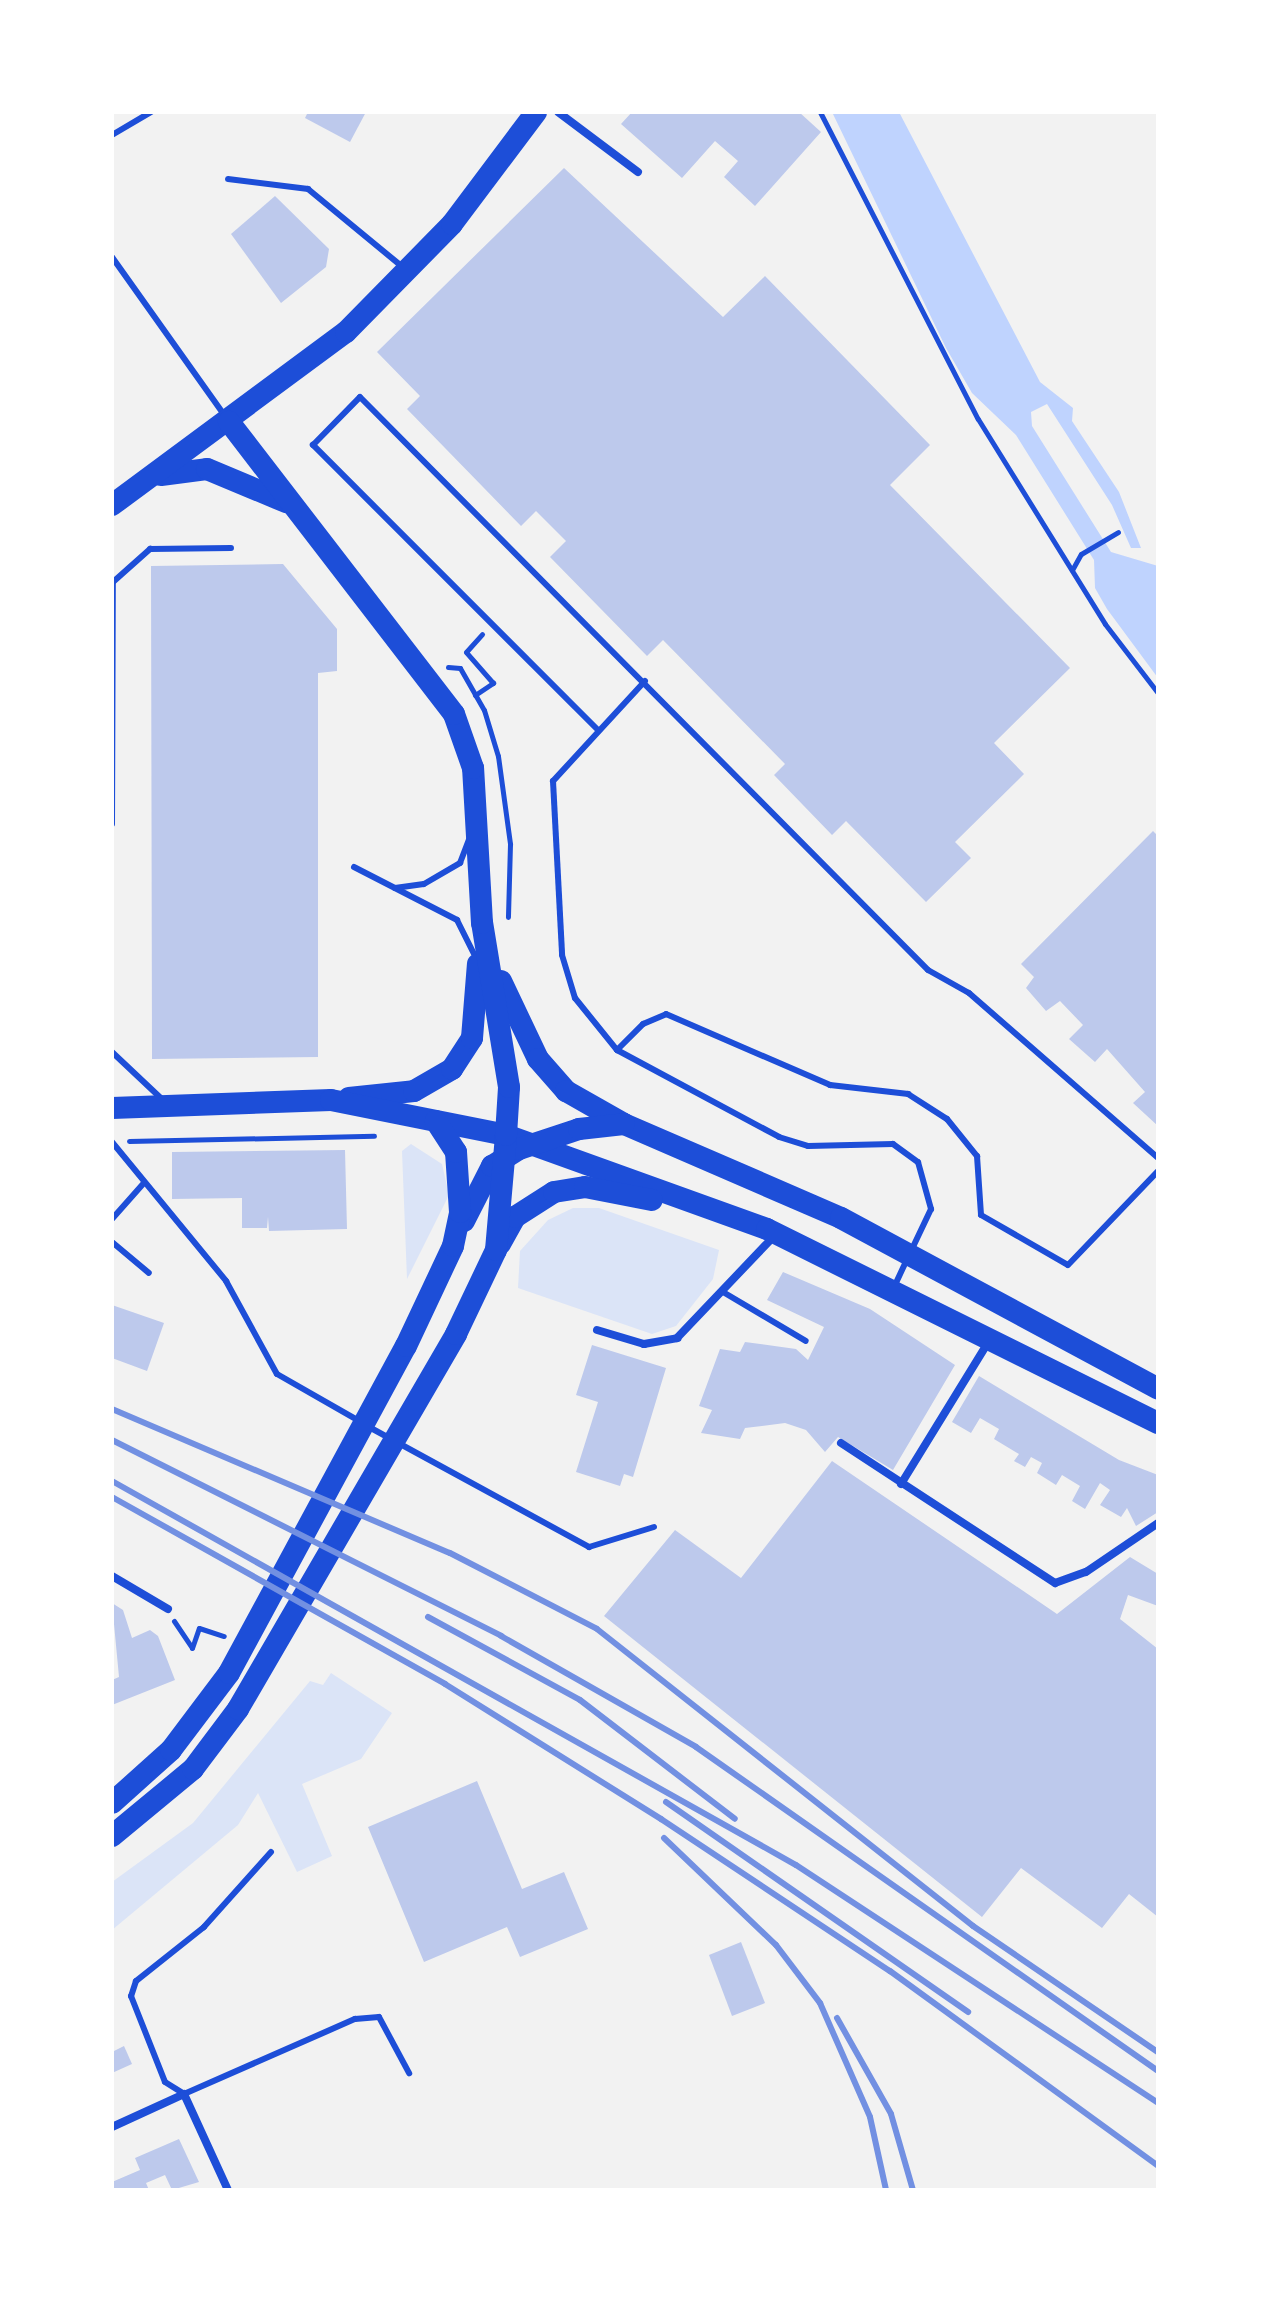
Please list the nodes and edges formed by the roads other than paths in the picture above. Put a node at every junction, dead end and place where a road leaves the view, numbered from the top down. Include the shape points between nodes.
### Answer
1 (151, 112) edge
2 (536, 112) edge
3 (558, 112) edge
4 (112, 135) edge
5 (638, 172) dead end
6 (228, 179) dead end
7 (112, 257) edge
8 (406, 271) junction
9 (229, 422) junction
10 (137, 482) junction
11 (286, 502) junction
12 (112, 505) edge
13 (231, 548) dead end
14 (645, 681) junction
15 (597, 729) junction
16 (476, 819) junction
17 (112, 824) edge
18 (354, 867) dead end
19 (395, 888) junction
20 (482, 923) junction
21 (478, 964) junction
22 (617, 1050) junction
23 (112, 1052) edge
24 (331, 1100) junction
25 (170, 1106) junction
26 (112, 1108) edge
27 (436, 1121) junction
28 (624, 1124) junction
29 (506, 1135) junction
30 (112, 1143) edge
31 (534, 1144) junction
32 (504, 1158) junction
33 (1158, 1158) edge
34 (1158, 1171) edge
35 (144, 1183) junction
36 (716, 1212) junction
37 (112, 1219) edge
38 (776, 1234) junction
39 (112, 1242) edge
40 (453, 1246) junction
41 (496, 1250) junction
42 (910, 1254) junction
43 (149, 1273) dead end
44 (893, 1289) junction
45 (723, 1292) junction
46 (597, 1330) dead end
47 (991, 1337) junction
48 (806, 1341) dead end
49 (1158, 1389) edge
50 (1158, 1423) edge
51 (841, 1443) dead end
52 (901, 1484) junction
53 (1158, 1523) edge
54 (654, 1527) dead end
55 (112, 1576) edge
56 (168, 1609) road end
57 (112, 1803) edge
58 (112, 1836) edge
59 (271, 1852) dead end
60 (409, 2073) dead end
61 (184, 2094) junction
62 (112, 2127) edge
63 (228, 2190) edge

1 - 4 lane
2 - 8 highway via 452,224
3 - 5 street
6 - 8 lane via 308,189
7 - 9 lane
8 - 9 highway via 346,332
9 - 10 highway
9 - 11 highway
10 - 11 highway via 194,466
10 - 12 highway
11 - 16 highway via 454,714 473,768
13 - 17 lane via 150,549 113,582
14 - 15 lane
14 - 15 lane via 360,397 313,445
14 - 33 lane via 928,970 969,993
15 - 22 lane via 553,781 562,955 575,998
16 - 19 lane via 460,863 424,884
16 - 20 highway
18 - 19 lane
19 - 21 lane via 457,920
20 - 21 highway
20 - 28 highway via 511,1011 538,1059 566,1091
20 - 29 highway via 509,1087
21 - 24 highway via 472,1038 452,1069 414,1091
22 - 34 lane via 643,1024 666,1014 830,1085 908,1094 947,1119 977,1156 981,1215 1068,1265
22 - 42 lane via 779,1137 808,1146 893,1144 918,1162 932,1194
23 - 25 lane
24 - 25 highway
24 - 27 highway
25 - 26 highway
27 - 29 highway
27 - 40 highway via 462,1179
28 - 31 highway
28 - 42 highway
29 - 31 highway
29 - 32 highway
30 - 35 lane
31 - 32 highway
31 - 36 highway
32 - 40 highway via 479,1188
32 - 41 highway
35 - 37 lane
35 - 54 lane via 226,1281 277,1374 589,1547
36 - 38 highway
36 - 41 highway via 566,1190 515,1217
38 - 44 highway
38 - 45 street
39 - 43 lane
40 - 57 highway via 406,1346 252,1631 171,1750
41 - 58 highway via 276,1645 193,1769
42 - 44 lane
42 - 49 highway
44 - 47 highway
45 - 46 street via 690,1329 662,1344
45 - 48 lane
47 - 50 highway
47 - 52 street
51 - 52 street
52 - 53 street via 1055,1583 1086,1572
55 - 56 street
59 - 61 lane via 204,1927 136,1981 131,1996 165,2082
60 - 61 lane via 379,2017 355,2019
61 - 62 street
61 - 63 street

